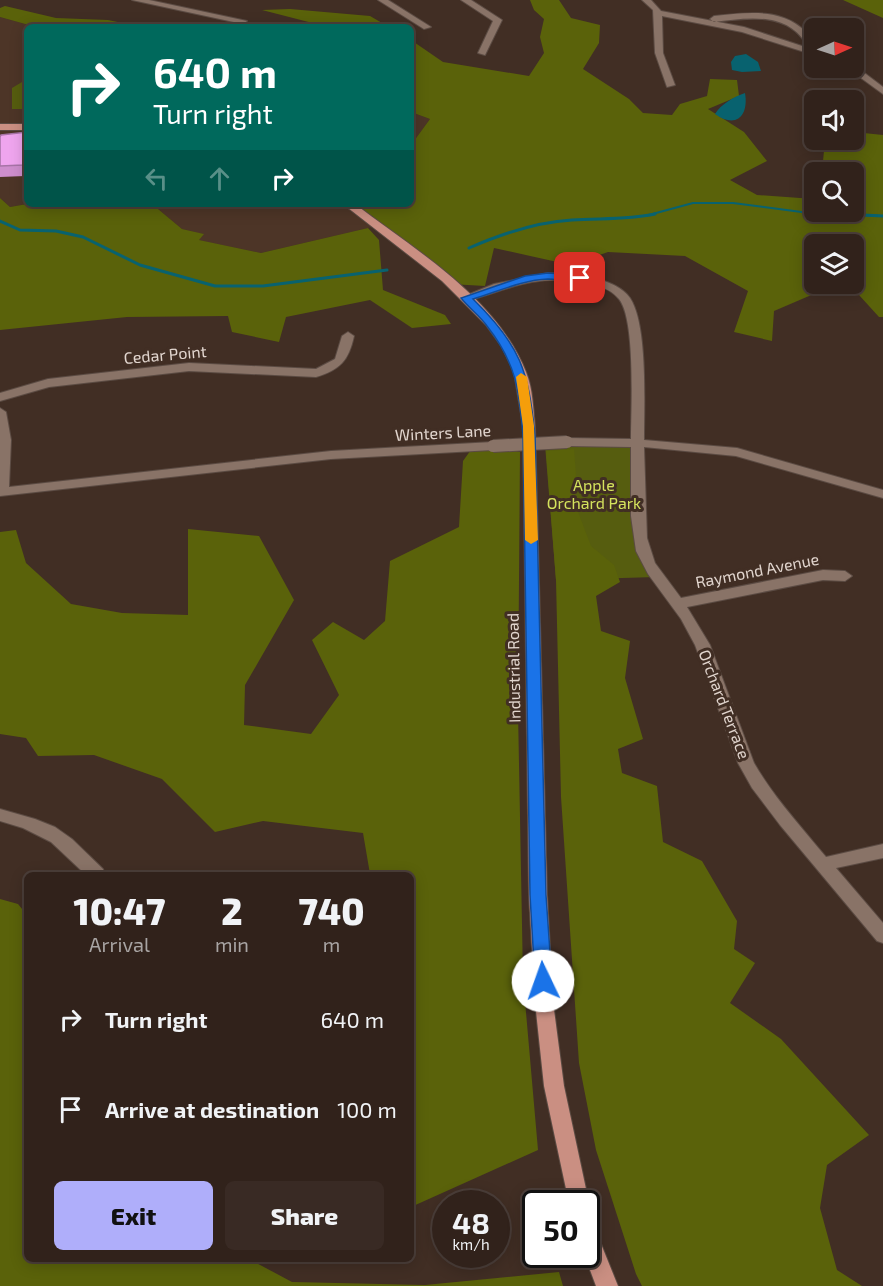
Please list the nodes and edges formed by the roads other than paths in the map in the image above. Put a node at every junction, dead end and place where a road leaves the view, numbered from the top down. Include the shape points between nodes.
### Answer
1 (136, 0) edge
2 (382, 0) edge
3 (465, 0) edge
4 (646, 0) edge
5 (658, 14) junction
6 (243, 21) dead end
7 (693, 21) junction
8 (427, 27) dead end
9 (804, 34) edge
10 (804, 48) edge
11 (482, 53) dead end
12 (864, 76) edge
13 (670, 85) dead end
14 (883, 91) edge
15 (0, 127) edge
16 (24, 127) edge
17 (352, 207) edge
18 (466, 298) junction
19 (348, 336) dead end
20 (0, 397) edge
21 (0, 412) edge
22 (637, 443) junction
23 (1, 492) edge
24 (883, 494) edge
25 (845, 576) dead end
26 (677, 604) junction
27 (0, 815) edge
28 (883, 851) edge
29 (823, 864) junction
30 (95, 872) edge
31 (883, 936) edge
32 (576, 1190) edge
33 (600, 1268) edge
34 (607, 1286) edge

1 - 6 street
2 - 8 street
3 - 11 street via 498,20
4 - 5 street
5 - 7 street
5 - 13 street via 660,52
7 - 9 street via 767,14 785,20
7 - 10 street via 744,30
12 - 14 street
15 - 16 main road
17 - 18 main road, Industrial Road
18 - 22 street, Orchard Terrace via 510,282 548,276 580,278 608,287 623,297 633,320
18 - 32 main road, Industrial Road via 506,343 520,373 529,426 538,895 544,1002 554,1086
19 - 20 street, Cedar Point via 340,362 316,373 201,366 48,383
21 - 23 street via 4,437
22 - 23 street, Winters Lane, bridge via 567,442 331,455
22 - 24 street, Winters Lane via 737,452
22 - 26 street, Orchard Terrace via 641,546 649,566
25 - 26 street, Raymond Avenue via 823,575
26 - 29 street, Orchard Terrace via 700,641 733,733 756,781
27 - 30 street via 25,821 56,837
28 - 29 street
29 - 31 street, Orchard Terrace
33 - 34 main road

